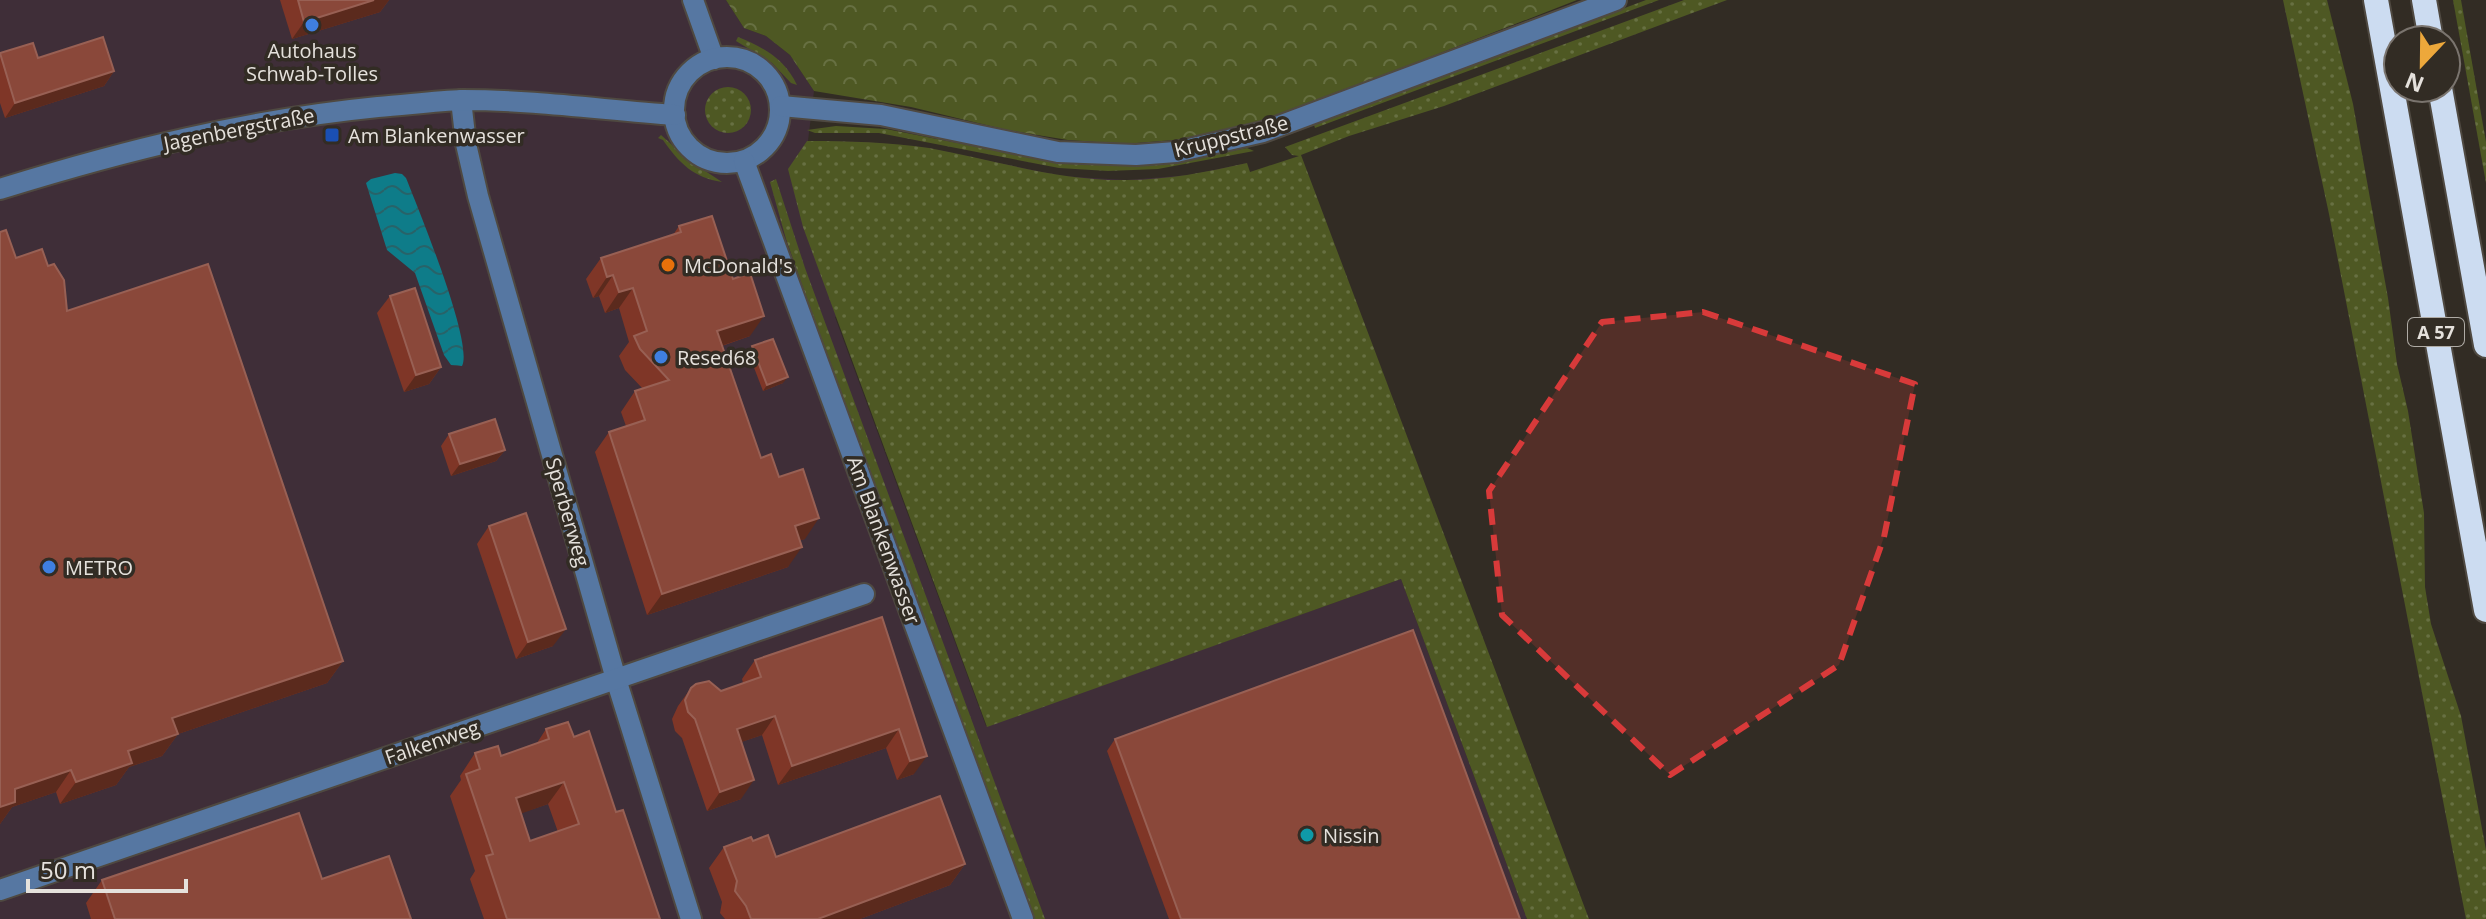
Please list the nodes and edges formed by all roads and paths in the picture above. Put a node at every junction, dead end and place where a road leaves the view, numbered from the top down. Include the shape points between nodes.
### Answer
1 (693, 0) edge
2 (1616, 0) edge
3 (2376, 0) edge
4 (2424, 0) edge
5 (2428, 24) edge
6 (714, 59) junction
7 (461, 100) junction
8 (2443, 104) edge
9 (781, 106) junction
10 (675, 115) junction
11 (744, 161) junction
12 (0, 189) edge
13 (2486, 345) edge
14 (864, 594) dead end
15 (2486, 610) edge
16 (616, 679) junction
17 (0, 890) edge
18 (691, 919) edge
19 (1023, 919) edge

1 - 6 street
2 - 9 street, Kruppstraße via 1263,132 1176,152 1058,152 881,115
3 - 15 highway, A 57
4 - 5 highway
6 - 9 street via 742,59 757,66 769,77
6 - 10 street via 683,81
7 - 10 street, Jagenbergstraße
7 - 12 street, Jagenbergstraße via 252,123 166,141
7 - 16 street, Sperberweg via 475,184
8 - 13 highway, A 57
9 - 11 street via 772,140
10 - 11 street via 678,130 698,154 712,161
11 - 19 street, Am Blankenwasser
14 - 16 street, Falkenweg
16 - 17 street, Falkenweg
16 - 18 street, Sperberweg

